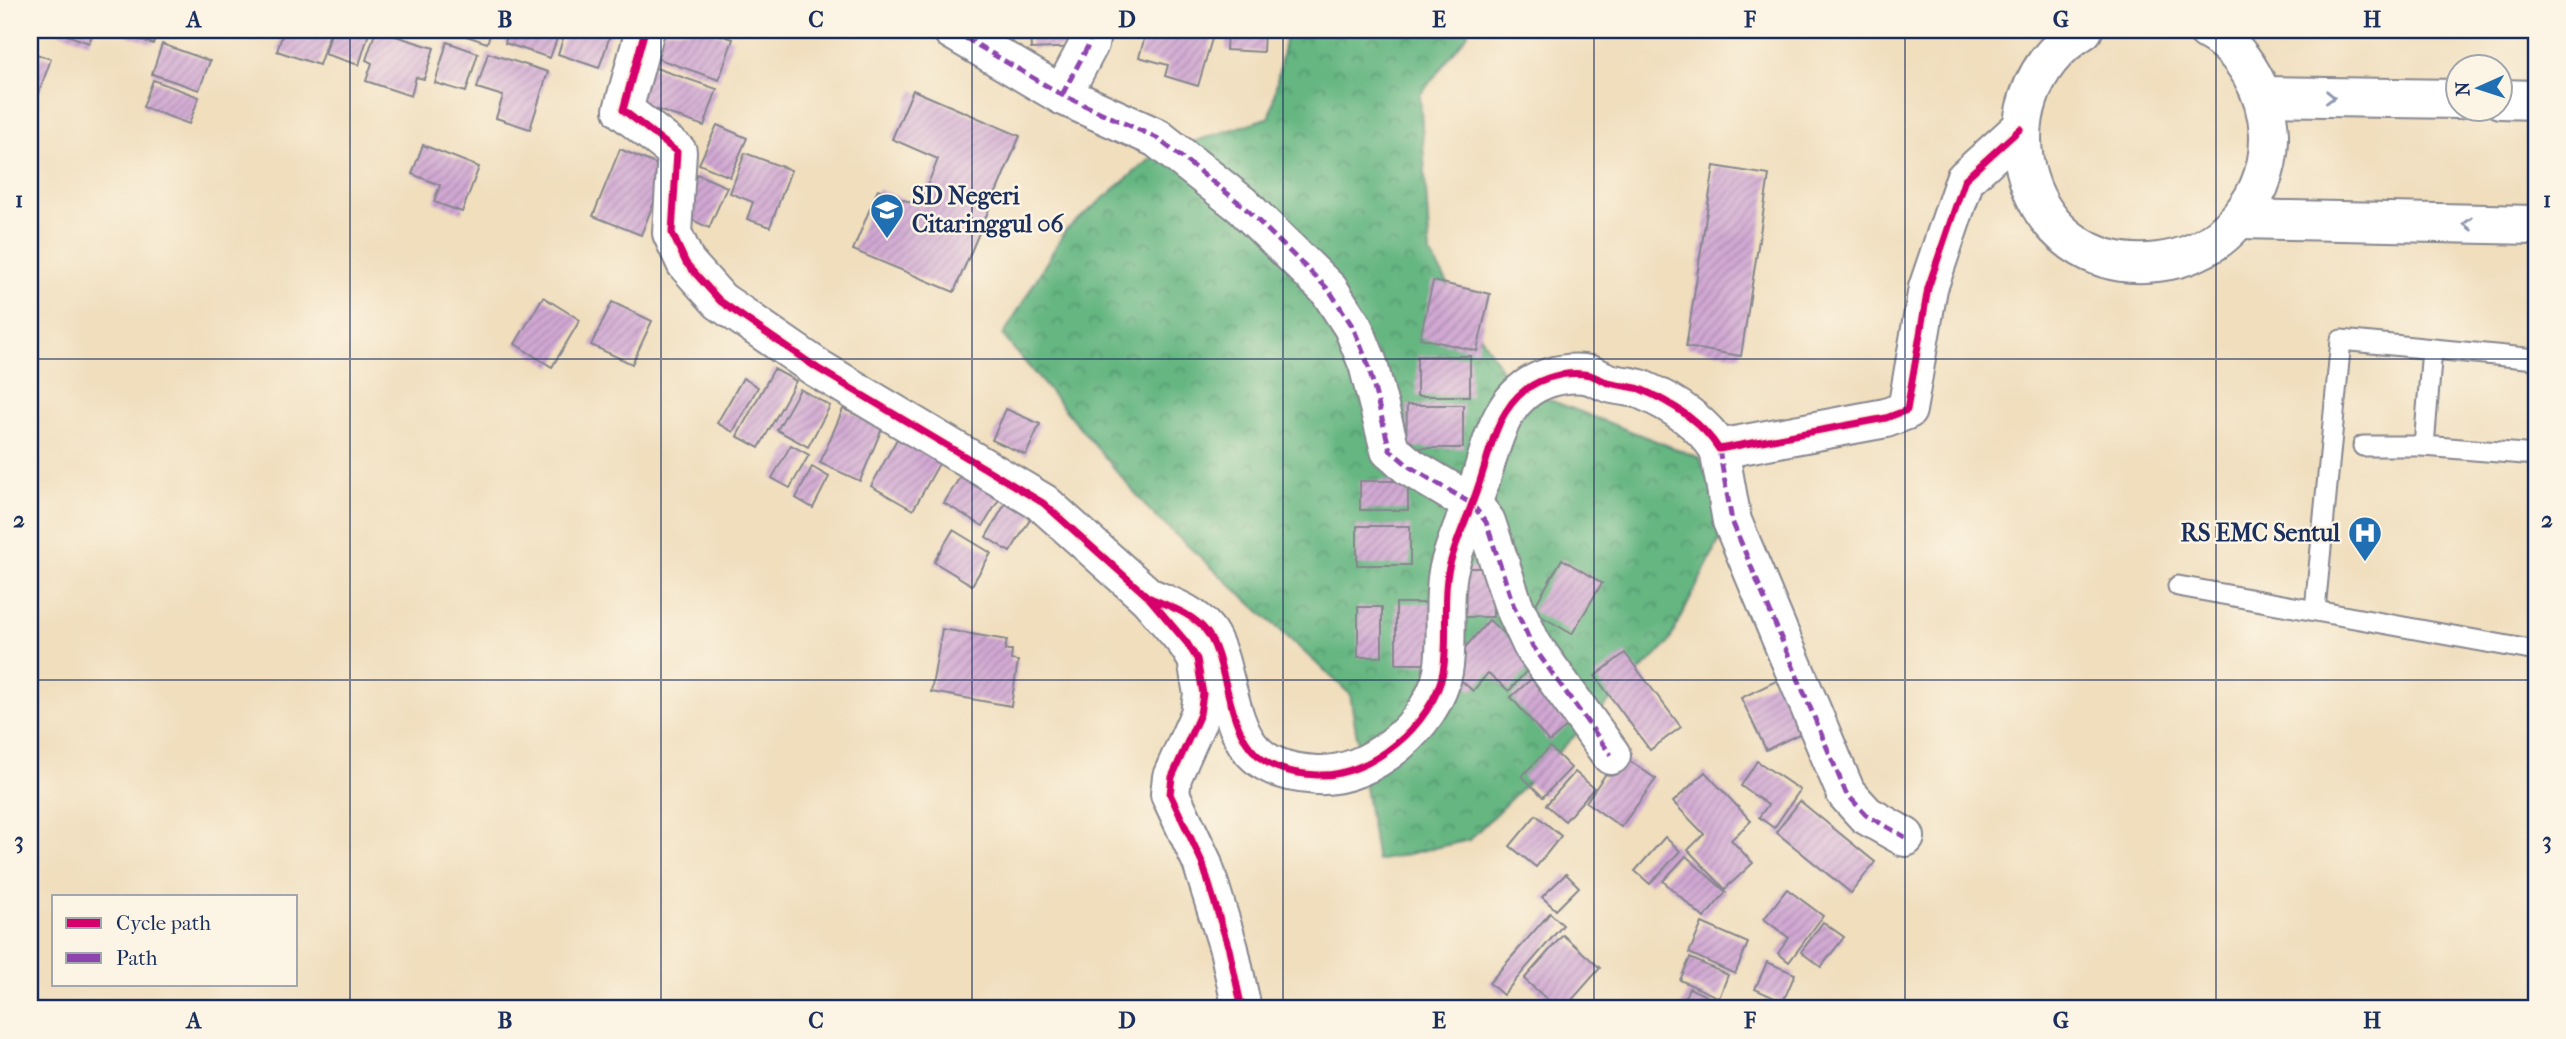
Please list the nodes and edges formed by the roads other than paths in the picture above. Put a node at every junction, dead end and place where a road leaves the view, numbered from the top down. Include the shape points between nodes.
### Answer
1 (645, 30) edge
2 (952, 30) edge
3 (1092, 30) edge
4 (2037, 30) edge
5 (2083, 30) edge
6 (2207, 30) edge
7 (2036, 77) junction
8 (1062, 95) junction
9 (2262, 96) junction
10 (2444, 99) edge
11 (2514, 99) edge
12 (2536, 100) edge
13 (2020, 129) junction
14 (2240, 219) junction
15 (2536, 225) edge
16 (2432, 349) junction
17 (2536, 359) edge
18 (2363, 446) dead end
19 (2424, 446) junction
20 (1718, 449) junction
21 (2536, 455) edge
22 (1472, 504) junction
23 (2178, 586) dead end
24 (1148, 597) junction
25 (2315, 610) junction
26 (2536, 651) edge
27 (1611, 755) dead end
28 (1905, 837) dead end
29 (1242, 1009) edge

1 - 24 street via 623,110 677,152 672,233 686,263 720,301 817,369 1043,503
2 - 8 street
3 - 8 street
4 - 7 street
5 - 7 street via 2051,55
6 - 9 street via 2235,51
7 - 13 street
8 - 22 street via 1157,138 1242,205 1329,290 1353,327 1368,364 1390,450
9 -> 10 street
9 - 14 street via 2268,121 2265,172
11 - 12 street
13 - 14 street via 2027,181 2039,204 2075,242 2098,254 2123,261 2175,260 2222,237
13 - 20 street via 1965,179 1928,288 1907,410 1886,418
15 -> 14 street
16 - 17 lane
16 - 19 lane
16 - 25 lane via 2341,340
18 - 19 lane
19 - 21 lane
20 - 22 street via 1706,430 1673,405 1639,389 1589,375 1561,374 1529,384 1505,409
20 - 28 street via 1732,521 1846,793 1866,815
22 - 24 street via 1448,574 1443,672 1434,696 1422,717 1388,749 1363,766 1340,774 1291,772 1257,757 1233,719 1208,633 1192,617
22 - 27 street via 1490,530 1513,604 1532,645
23 - 25 lane
24 - 29 street via 1187,643 1201,676 1200,714 1172,777 1170,794 1202,862
25 - 26 lane

